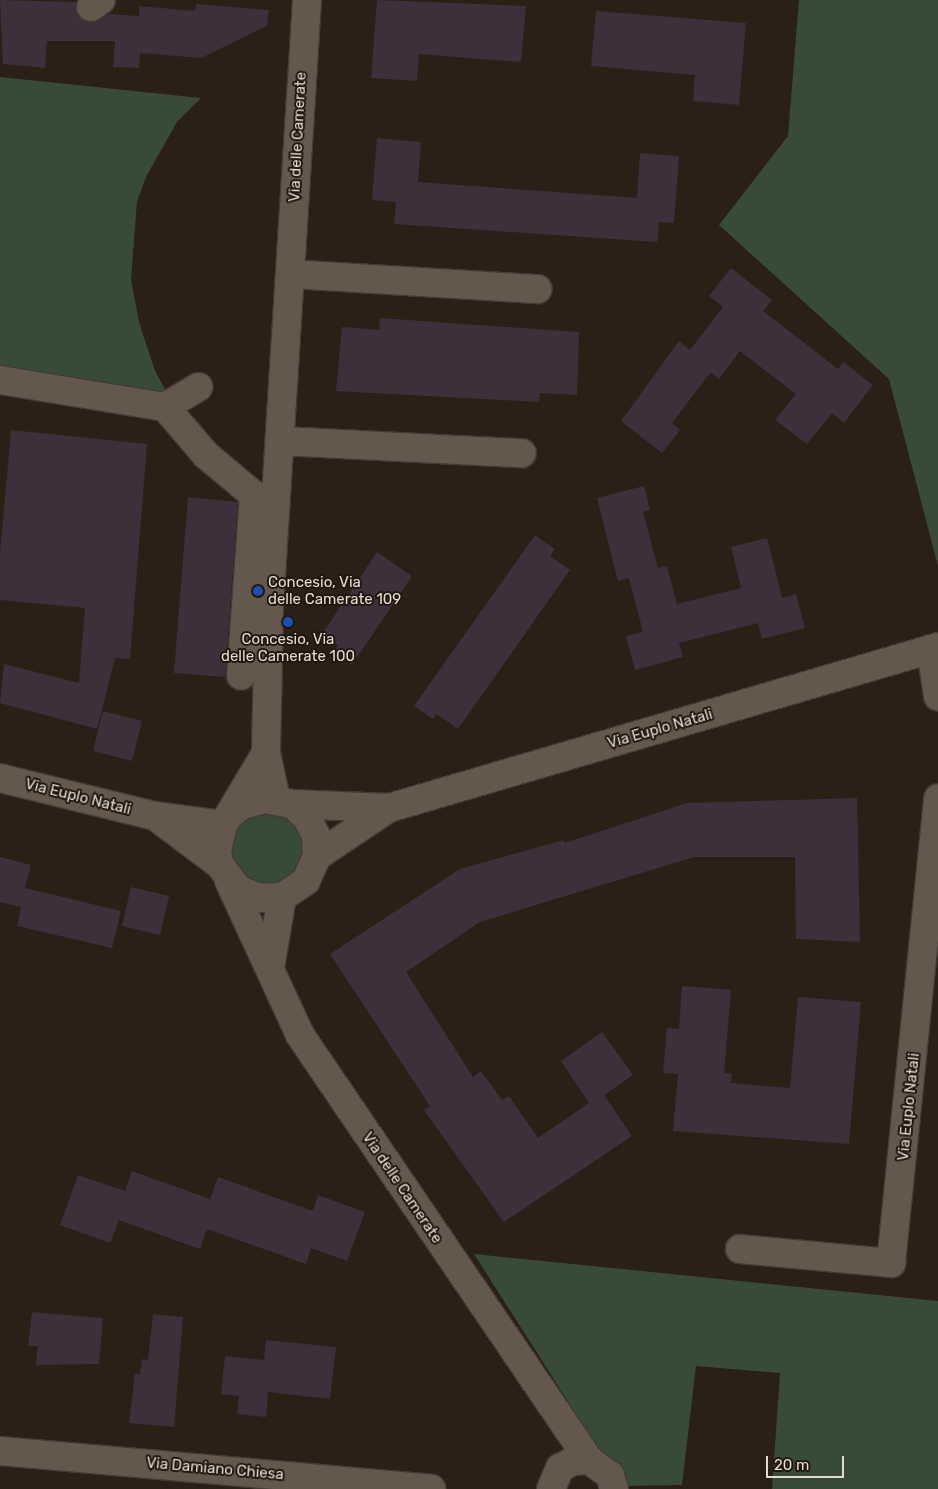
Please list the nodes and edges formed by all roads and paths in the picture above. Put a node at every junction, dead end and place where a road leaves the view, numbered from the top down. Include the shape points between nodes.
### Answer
1 (307, 0) edge
2 (290, 274) junction
3 (538, 289) dead end
4 (0, 380) edge
5 (198, 388) dead end
6 (164, 407) junction
7 (281, 441) junction
8 (522, 453) dead end
9 (934, 648) edge
10 (241, 676) dead end
11 (938, 696) edge
12 (266, 753) junction
13 (0, 778) edge
14 (938, 798) edge
15 (284, 802) junction
16 (389, 808) junction
17 (155, 816) junction
18 (226, 820) junction
19 (317, 856) junction
20 (224, 873) junction
21 (282, 897) junction
22 (270, 968) junction
23 (740, 1248) dead end
24 (548, 1400) junction
25 (0, 1450) edge
26 (589, 1460) junction
27 (548, 1482) edge
28 (430, 1489) edge
29 (614, 1489) edge

1 - 2 street, Via delle Camerate
2 - 3 street
2 - 7 street, Via delle Camerate
4 - 6 street
5 - 6 street
6 - 10 street via 206,455 254,495
7 - 8 street
7 - 12 street, Via delle Camerate via 269,608
9 - 11 street, Via Euplo Natali
9 - 16 street, Via Euplo Natali
12 - 15 street, Via delle Camerate
12 - 18 street, Via delle Camerate
13 - 17 street, Via Euplo Natali
14 - 23 street, Via Euplo Natali via 891,1263
15 - 16 street, Via Euplo Natali
15 - 18 street via 251,801
15 - 19 street via 307,818 316,836
16 - 19 street, Via Euplo Natali
17 - 18 street, Via Euplo Natali
17 - 20 street, Via Euplo Natali
18 - 20 street, Via delle Camerate via 217,851
19 - 21 street via 306,881
20 - 21 street via 259,898
20 - 22 street, Via delle Camerate
21 - 22 street
22 - 24 street, Via delle Camerate via 300,1035
24 - 26 street, Via delle Camerate
24 - 27 street, Via delle Camerate
25 - 28 street, Via Damiano Chiesa
26 - 27 street, Via delle Camerate via 573,1461
26 - 29 street, Via delle Camerate via 610,1475

